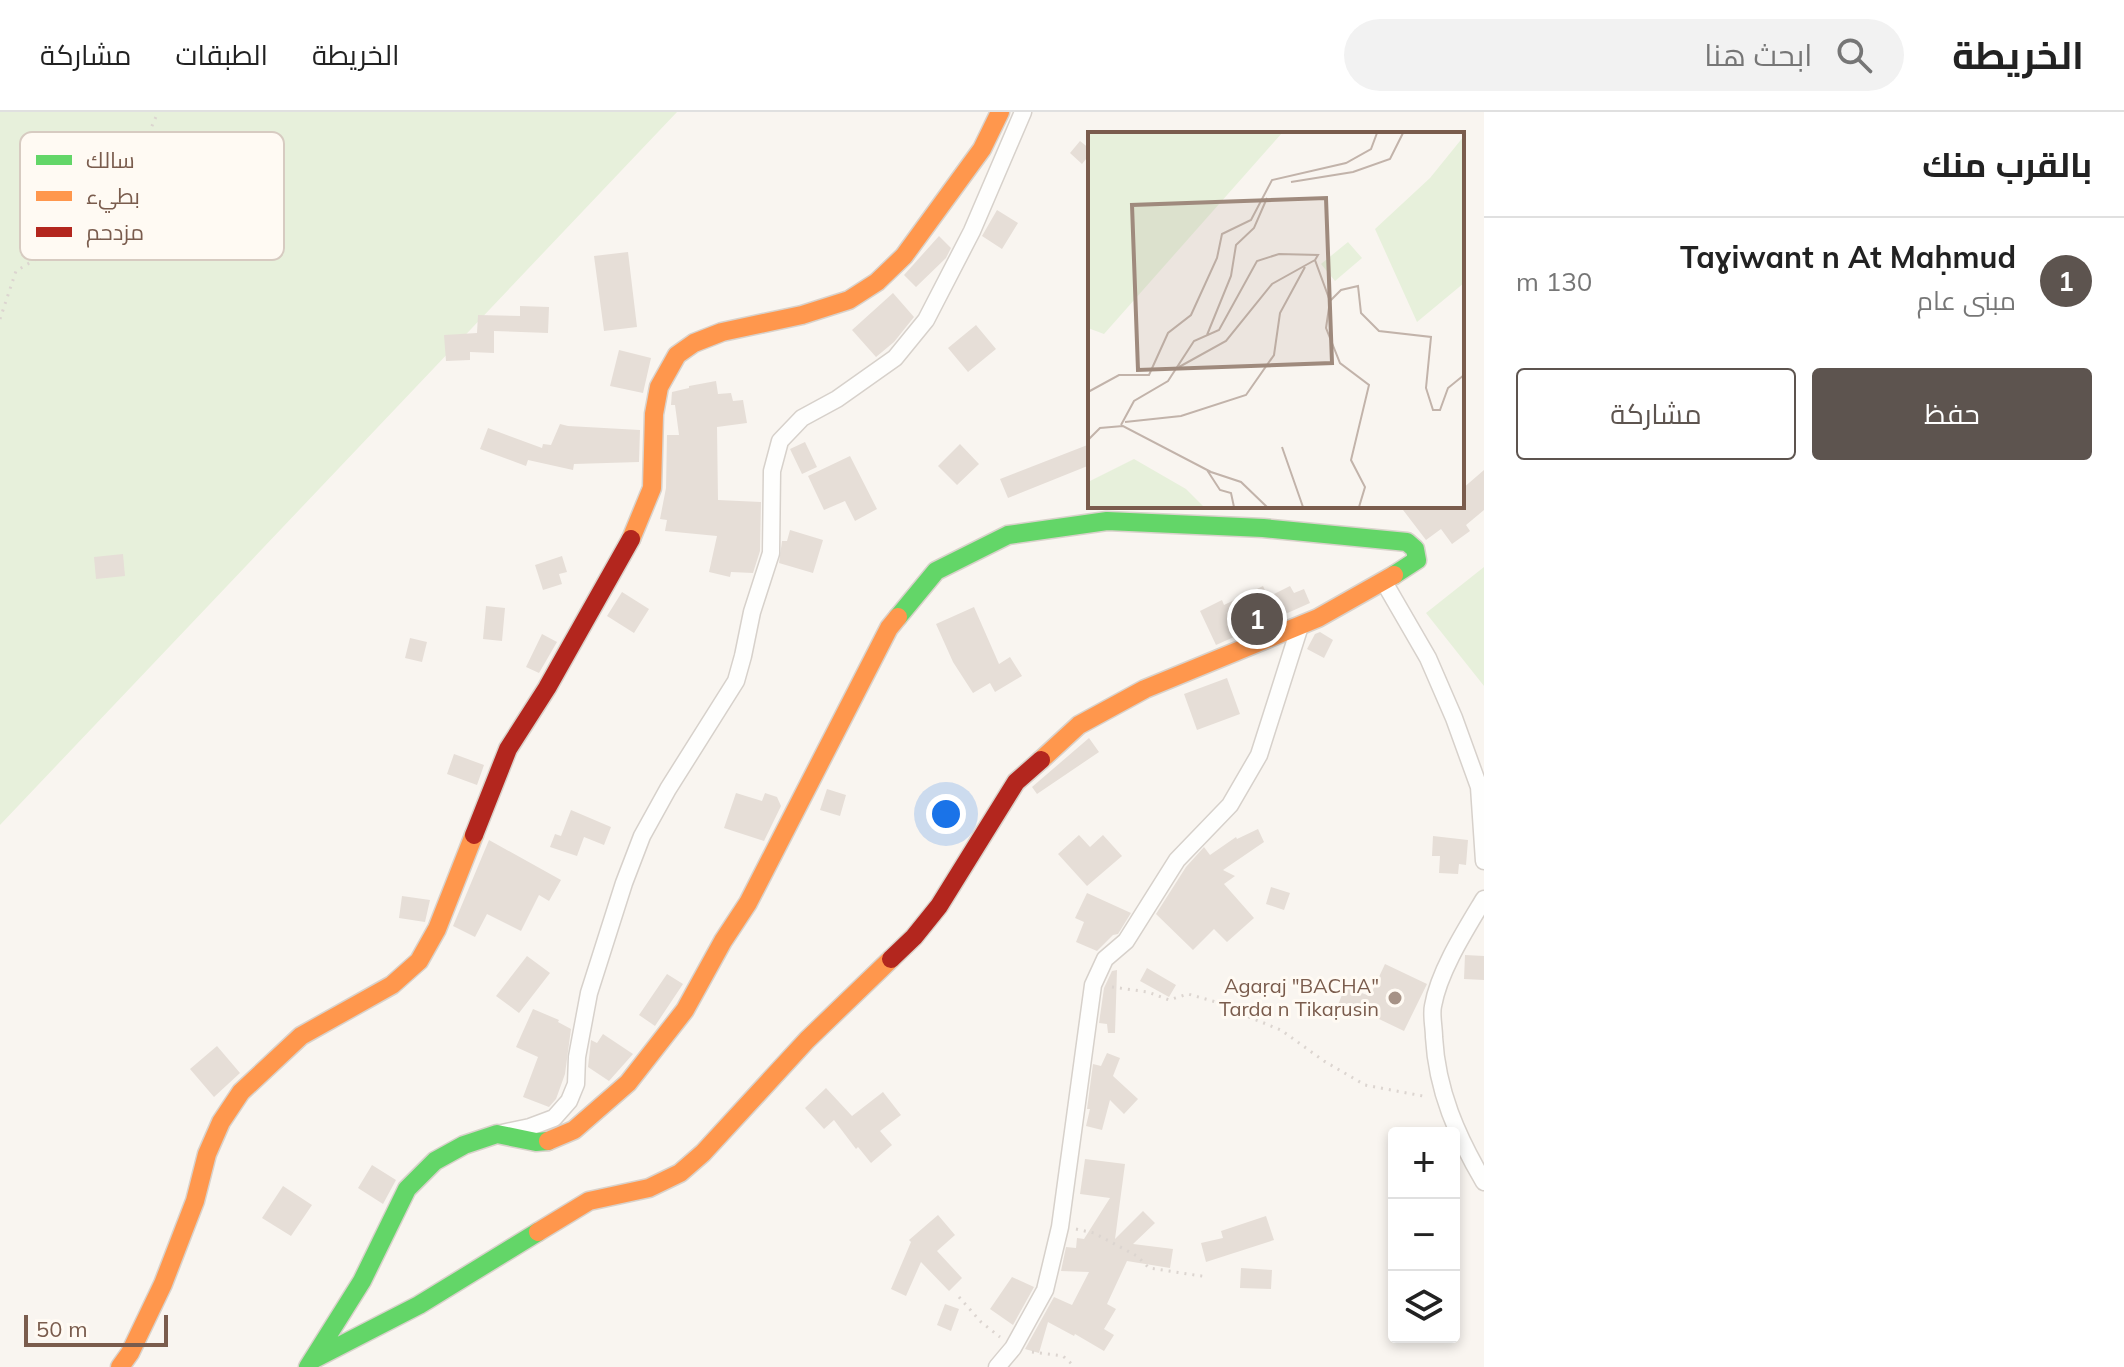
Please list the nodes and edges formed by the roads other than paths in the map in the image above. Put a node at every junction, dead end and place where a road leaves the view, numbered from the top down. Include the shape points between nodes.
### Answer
1 (1000, 112) edge
2 (1023, 112) edge
3 (1384, 582) junction
4 (1300, 626) junction
5 (1484, 861) edge
6 (1484, 899) edge
7 (497, 1134) junction
8 (1484, 1182) edge
9 (312, 1362) edge
10 (120, 1367) edge
11 (997, 1367) edge

1 - 10 street via 982,149 904,256 877,282 849,300 722,332 677,355 659,387 652,488 631,540 508,749 437,929 419,961 392,985 301,1036 241,1092 221,1122 163,1284
2 - 7 street via 972,231 926,320 895,358 802,418 780,441 772,471 771,553 736,681 642,836 589,993 576,1084 554,1118
3 - 4 street
3 - 5 street via 1428,658 1469,759 1479,787
3 - 7 street via 1417,560 1413,545 1263,528 1107,521 1008,535 936,571 889,628 748,903 685,1010 628,1083 574,1130 536,1142
4 - 9 street via 1145,689 1079,725 1048,750 1016,782 914,937 680,1173 649,1188 589,1201 428,1300
4 - 11 street via 1259,755 1230,805 1177,860 1126,941 1105,959 1093,985 1060,1227 1045,1290
6 - 8 street via 1454,950 1433,1006 1435,1065 1444,1100
7 - 9 street via 435,1161 407,1189 362,1281

